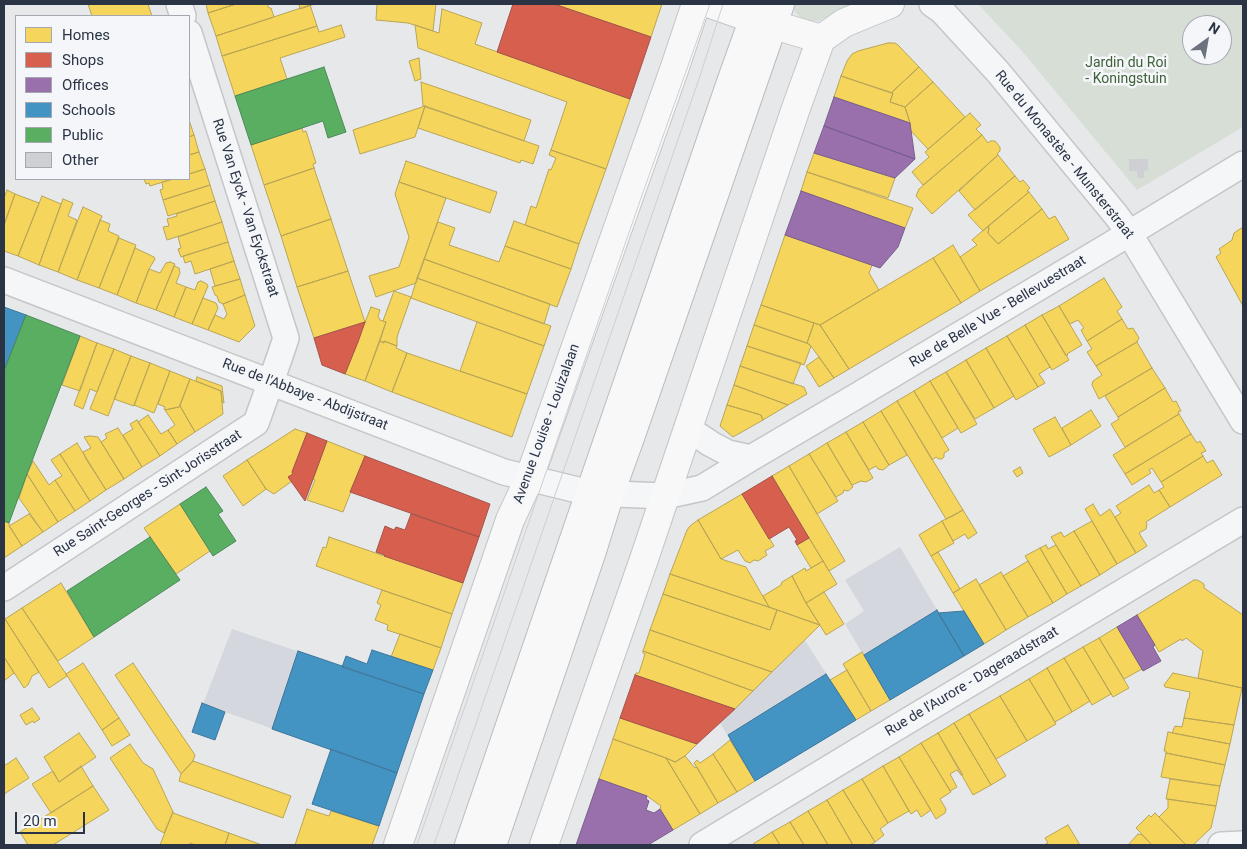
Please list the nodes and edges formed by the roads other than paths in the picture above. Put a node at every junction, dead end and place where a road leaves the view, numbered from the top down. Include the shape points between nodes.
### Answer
1 (696, 4) edge
2 (711, 4) edge
3 (890, 4) edge
4 (932, 4) edge
5 (766, 13) edge
6 (190, 36) edge
7 (821, 39) junction
8 (1243, 164) edge
9 (1129, 233) junction
10 (4, 280) edge
11 (271, 383) junction
12 (1243, 421) edge
13 (687, 428) junction
14 (751, 458) junction
15 (530, 479) junction
16 (600, 493) junction
17 (665, 496) junction
18 (1243, 520) edge
19 (4, 588) edge
20 (1243, 844) edge
21 (398, 845) edge
22 (470, 845) edge
23 (492, 845) edge
24 (544, 845) edge
25 (702, 845) edge
26 (1221, 845) edge

1 - 15 main road, Avenue Louise - Louizalaan
2 - 5 main road
3 - 7 main road via 844,23
4 - 9 street, Rue du Monastère - Munsterstraat via 998,72
5 - 7 main road
5 - 16 main road via 632,435
6 - 11 street, Rue Van Eyck - Van Eyckstraat via 286,338
7 - 13 main road
8 - 9 street, Rue de Belle Vue - Bellevuestraat
9 - 12 street, Rue du Monastère - Munsterstraat
9 - 14 street, Rue de Belle Vue - Bellevuestraat
10 - 11 street, Rue de l'Abbaye - Abdijstraat
11 - 15 street, Rue de l'Abbaye - Abdijstraat
11 - 19 street, Rue Saint-Georges - Sint-Jorisstraat via 256,423
13 - 14 street via 728,453
13 - 17 main road
14 - 17 street, Rue de Belle Vue - Bellevuestraat via 702,488
15 - 16 street, Rue de l'Abbaye - Abdijstraat
15 - 21 main road, Avenue Louise - Louizalaan via 510,520
16 - 17 street, Rue de Belle Vue - Bellevuestraat
16 - 22 main road via 575,540
16 - 23 main road via 591,554
17 - 24 main road
18 - 25 street, Rue de l'Aurore - Dageraadstraat
20 - 26 street

